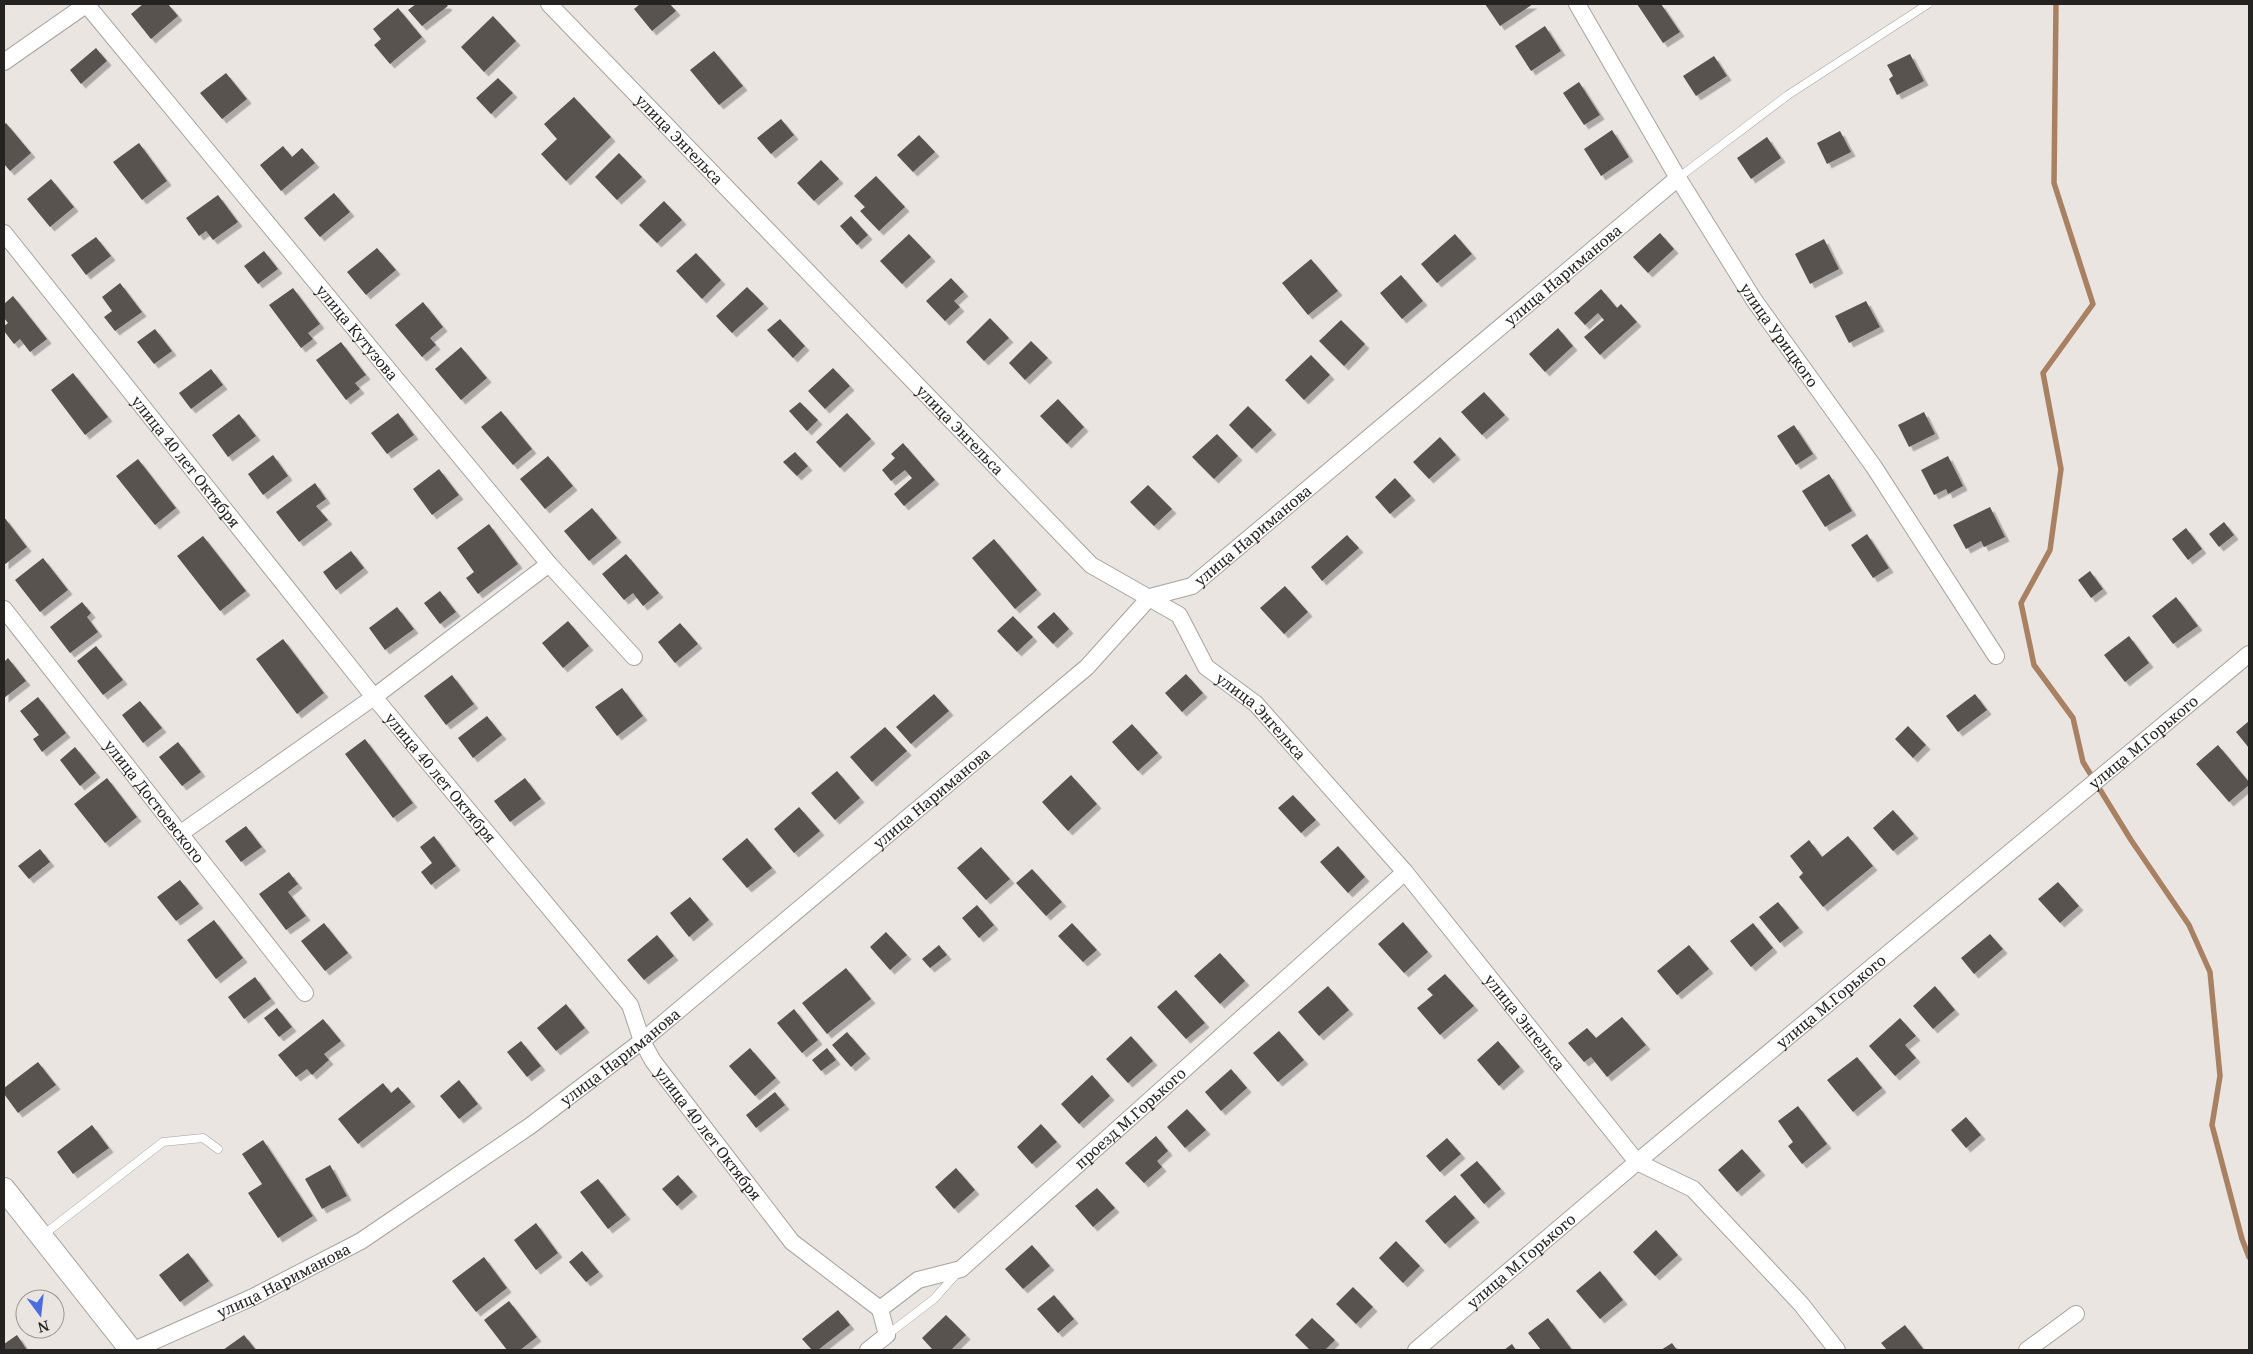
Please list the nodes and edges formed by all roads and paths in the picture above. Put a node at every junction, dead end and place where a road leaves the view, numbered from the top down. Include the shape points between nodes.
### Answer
1 (87, 4) edge
2 (549, 4) edge
3 (1577, 4) edge
4 (1928, 4) edge
5 (4, 62) edge
6 (1678, 178) junction
7 (4, 233) edge
8 (549, 564) junction
9 (1150, 597) junction
10 (4, 609) edge
11 (2249, 654) edge
12 (634, 656) dead end
13 (1996, 656) dead end
14 (374, 696) junction
15 (181, 833) junction
16 (1405, 872) junction
17 (305, 993) dead end
18 (642, 1041) junction
19 (218, 1149) dead end
20 (1637, 1162) junction
21 (4, 1189) edge
22 (41, 1237) junction
23 (961, 1269) junction
24 (880, 1309) junction
25 (2076, 1314) dead end
26 (887, 1335) junction
27 (132, 1350) edge
28 (868, 1350) edge
29 (1416, 1350) edge
30 (1837, 1350) edge
31 (2027, 1350) edge

1 - 5 street
1 - 8 street, улица Кутузова
2 - 9 street, улица Энгельса via 1091,565
3 - 6 street, улица Урицкого
4 - 6 lane via 1788,95
6 - 9 street, улица Нариманова via 1192,586
6 - 13 street, улица Урицкого via 1754,300 1874,467
7 - 14 street, улица 40 лет Октября
8 - 12 street, улица Кутузова
8 - 14 street
9 - 16 street, улица Энгельса via 1179,616 1206,667 1256,704
9 - 18 street, улица Нариманова via 1087,666
10 - 15 street, улица Достоевского
11 - 20 street, улица М.Горького
14 - 15 street
14 - 18 street, улица 40 лет Октября via 630,1004
15 - 17 street, улица Достоевского
16 - 20 street, улица Энгельса
16 - 23 street, проезд М.Горького
18 - 24 street, улица 40 лет Октября via 653,1062 792,1242
18 - 27 street, улица Нариманова via 530,1126 361,1241 253,1297
19 - 22 lane via 203,1138 163,1142
20 - 29 street, улица М.Горького
20 - 30 street, улица Энгельса via 1693,1189 1801,1304
21 - 22 street
22 - 27 street
23 - 24 street, проезд М.Горького via 918,1280
23 - 26 lane via 934,1299
24 - 26 street
25 - 31 street
26 - 28 street

